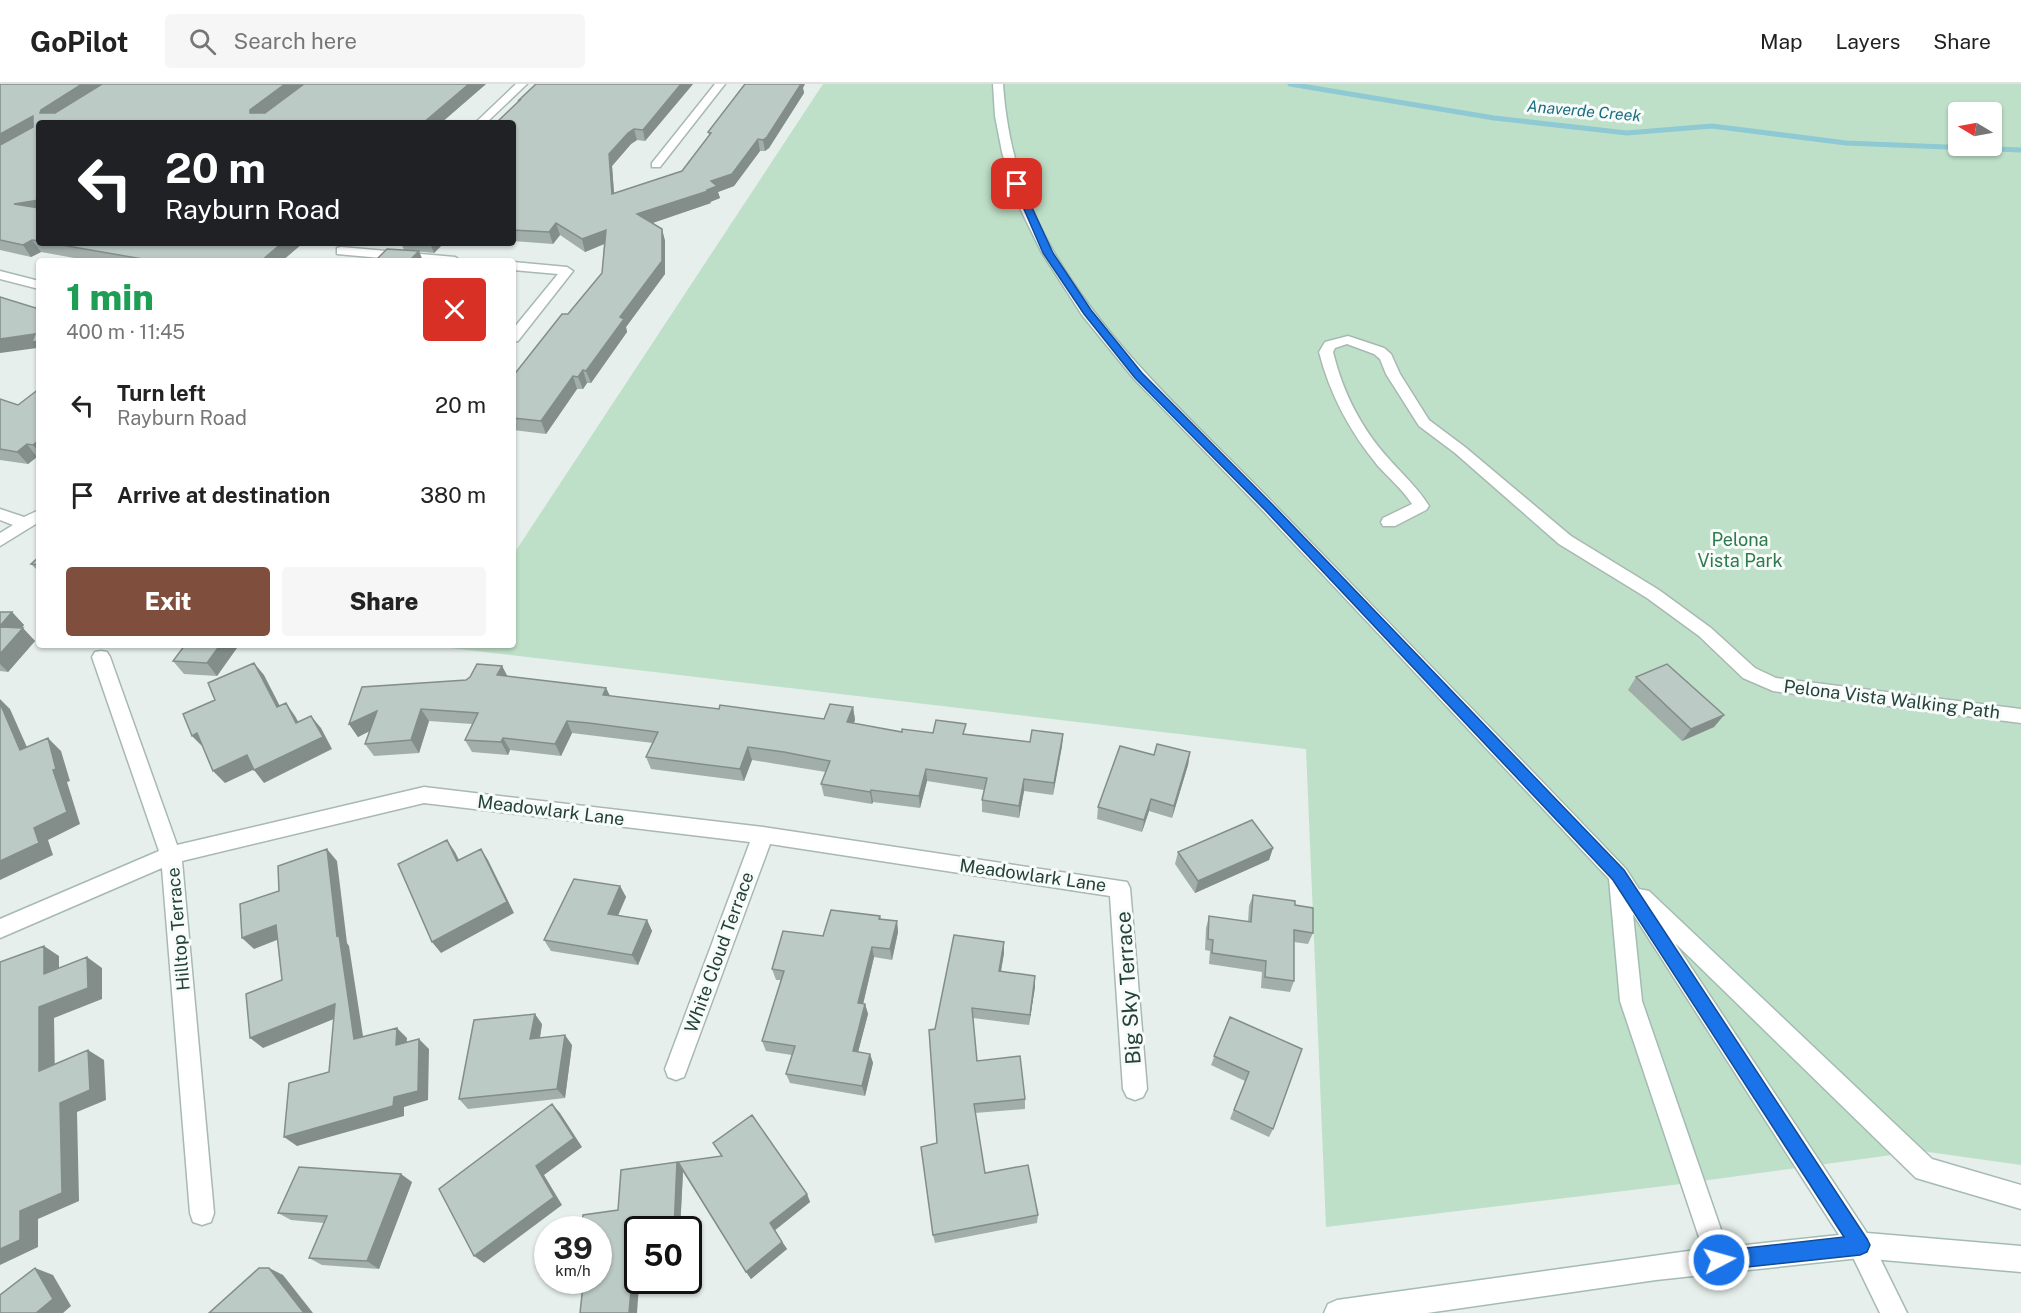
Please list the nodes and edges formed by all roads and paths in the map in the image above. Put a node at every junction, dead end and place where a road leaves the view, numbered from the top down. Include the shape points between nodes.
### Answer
1 (522, 84) edge
2 (720, 84) edge
3 (998, 84) edge
4 (483, 120) edge
5 (656, 165) dead end
6 (345, 247) edge
7 (333, 258) edge
8 (431, 258) edge
9 (516, 266) edge
10 (0, 275) edge
11 (36, 284) edge
12 (516, 334) edge
13 (0, 514) edge
14 (33, 520) edge
15 (1389, 522) dead end
16 (0, 542) edge
17 (101, 657) dead end
18 (2021, 716) edge
19 (763, 835) junction
20 (171, 855) junction
21 (1619, 875) junction
22 (1120, 888) joint
23 (0, 929) edge
24 (676, 1070) dead end
25 (1135, 1089) dead end
26 (2021, 1197) edge
27 (202, 1214) dead end
28 (1860, 1245) junction
29 (2021, 1259) edge
30 (1719, 1260) junction
31 (1337, 1313) edge
32 (1894, 1313) edge

1 - 4 street
2 - 5 street
3 - 21 street via 1007,152 1022,200 1048,253 1087,312 1139,376
6 - 7 street
6 - 8 street
9 - 12 street via 567,271
10 - 11 street
13 - 14 street
14 - 16 street
15 - 18 street, Pelona Vista Walking Path via 1421,506 1359,431 1337,392 1326,352 1338,342 1348,340 1379,351 1424,423 1565,540 1653,594 1704,632 1749,673 1773,684
17 - 20 street, Hilltop Terrace
19 - 20 street, Meadowlark Lane via 424,795
19 - 22 street, Meadowlark Lane
19 - 24 street, White Cloud Terrace
20 - 23 street, Meadowlark Lane
20 - 27 street, Hilltop Terrace
21 - 26 street via 1925,1169
21 - 28 street
21 - 30 street via 1631,1001
22 - 25 street, Big Sky Terrace
28 - 29 street
28 - 30 street
28 - 32 street
30 - 31 street

